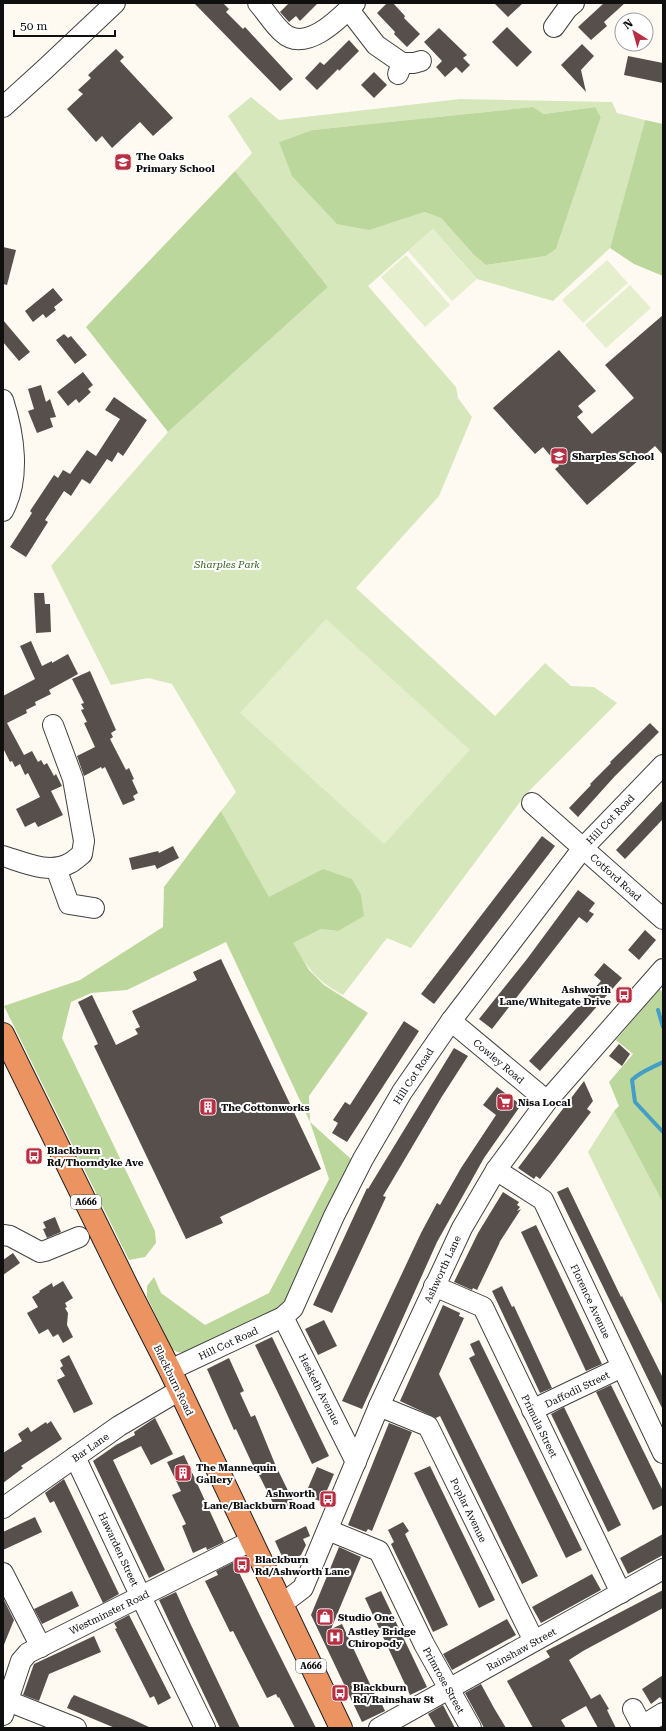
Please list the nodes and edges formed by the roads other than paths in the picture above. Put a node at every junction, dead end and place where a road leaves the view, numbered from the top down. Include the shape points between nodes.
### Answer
1 (115, 3) edge
2 (258, 3) edge
3 (574, 3) edge
4 (352, 6) edge
5 (553, 30) dead end
6 (422, 61) dead end
7 (6, 97) edge
8 (3, 400) edge
9 (3, 511) edge
10 (52, 724) dead end
11 (663, 765) edge
12 (532, 803) dead end
13 (583, 848) junction
14 (3, 856) edge
15 (56, 868) junction
16 (94, 908) dead end
17 (663, 919) edge
18 (662, 973) edge
19 (451, 1020) junction
20 (3, 1034) edge
21 (547, 1101) junction
22 (496, 1170) junction
23 (3, 1235) edge
24 (79, 1237) dead end
25 (434, 1286) junction
26 (283, 1317) junction
27 (622, 1367) junction
28 (170, 1370) junction
29 (180, 1390) junction
30 (379, 1406) junction
31 (532, 1410) junction
32 (663, 1453) edge
33 (75, 1457) junction
34 (356, 1462) junction
35 (3, 1508) edge
36 (328, 1530) junction
37 (251, 1541) junction
38 (663, 1569) edge
39 (3, 1572) edge
40 (621, 1593) junction
41 (140, 1596) junction
42 (282, 1604) junction
43 (534, 1641) junction
44 (41, 1647) junction
45 (449, 1689) junction
46 (5, 1708) edge
47 (663, 1713) edge
48 (639, 1721) edge
49 (337, 1726) edge
50 (76, 1728) edge
51 (205, 1728) edge
52 (379, 1728) edge
53 (471, 1728) edge

1 - 7 street via 45,69
2 - 4 street via 282,33 300,40 321,32
3 - 5 street
4 - 6 street via 376,45 400,69
8 - 9 street via 9,417 14,457 12,481
10 - 15 street via 73,779 84,841 82,854 69,864
11 - 13 street, Hill Cot Road
12 - 13 street, Cotford Road
13 - 17 street, Cotford Road
13 - 19 street, Hill Cot Road
14 - 15 street via 44,868
15 - 16 street via 69,904
18 - 21 street, Ashworth Lane
19 - 21 street, Cowley Road
19 - 26 street, Hill Cot Road via 402,1092 363,1159 334,1216 293,1308
20 - 28 highway, Blackburn Road / A666
21 - 22 street, Ashworth Lane
22 - 25 street, Ashworth Lane via 462,1228
22 - 27 street, Florence Avenue via 543,1200
23 - 24 street via 10,1236 40,1252
25 - 30 street, Ashworth Lane
25 - 31 street, Primula Street via 483,1307
26 - 28 street, Hill Cot Road
26 - 34 street, Hesketh Avenue
27 - 31 street, Daffodil Street
27 - 32 street, Florence Avenue
28 - 29 highway, Blackburn Road / A666
29 - 33 street, Bar Lane via 125,1422
29 - 37 highway, Blackburn Road / A666
30 - 34 street, Ashworth Lane
30 - 43 street, Poplar Avenue via 428,1426
31 - 40 street, Primula Street
33 - 35 street, Bar Lane
33 - 41 street, Hawarden Street
34 - 36 street, Ashworth Lane
36 - 42 street, Ashworth Lane via 303,1588
36 - 45 street, Primrose Street via 379,1551
37 - 41 street, Westminster Road
37 - 42 highway, Blackburn Road / A666
38 - 40 street, Rainshaw Street
39 - 44 street
40 - 43 street, Rainshaw Street
41 - 44 street, Westminster Road
41 - 51 street, Hawarden Street
42 - 49 highway, Blackburn Road / A666
43 - 45 street, Rainshaw Street
44 - 46 street, Westminster Road via 28,1653 21,1661
45 - 52 street, Rainshaw Street
45 - 53 street, Primrose Street
46 - 50 street
47 - 48 street

